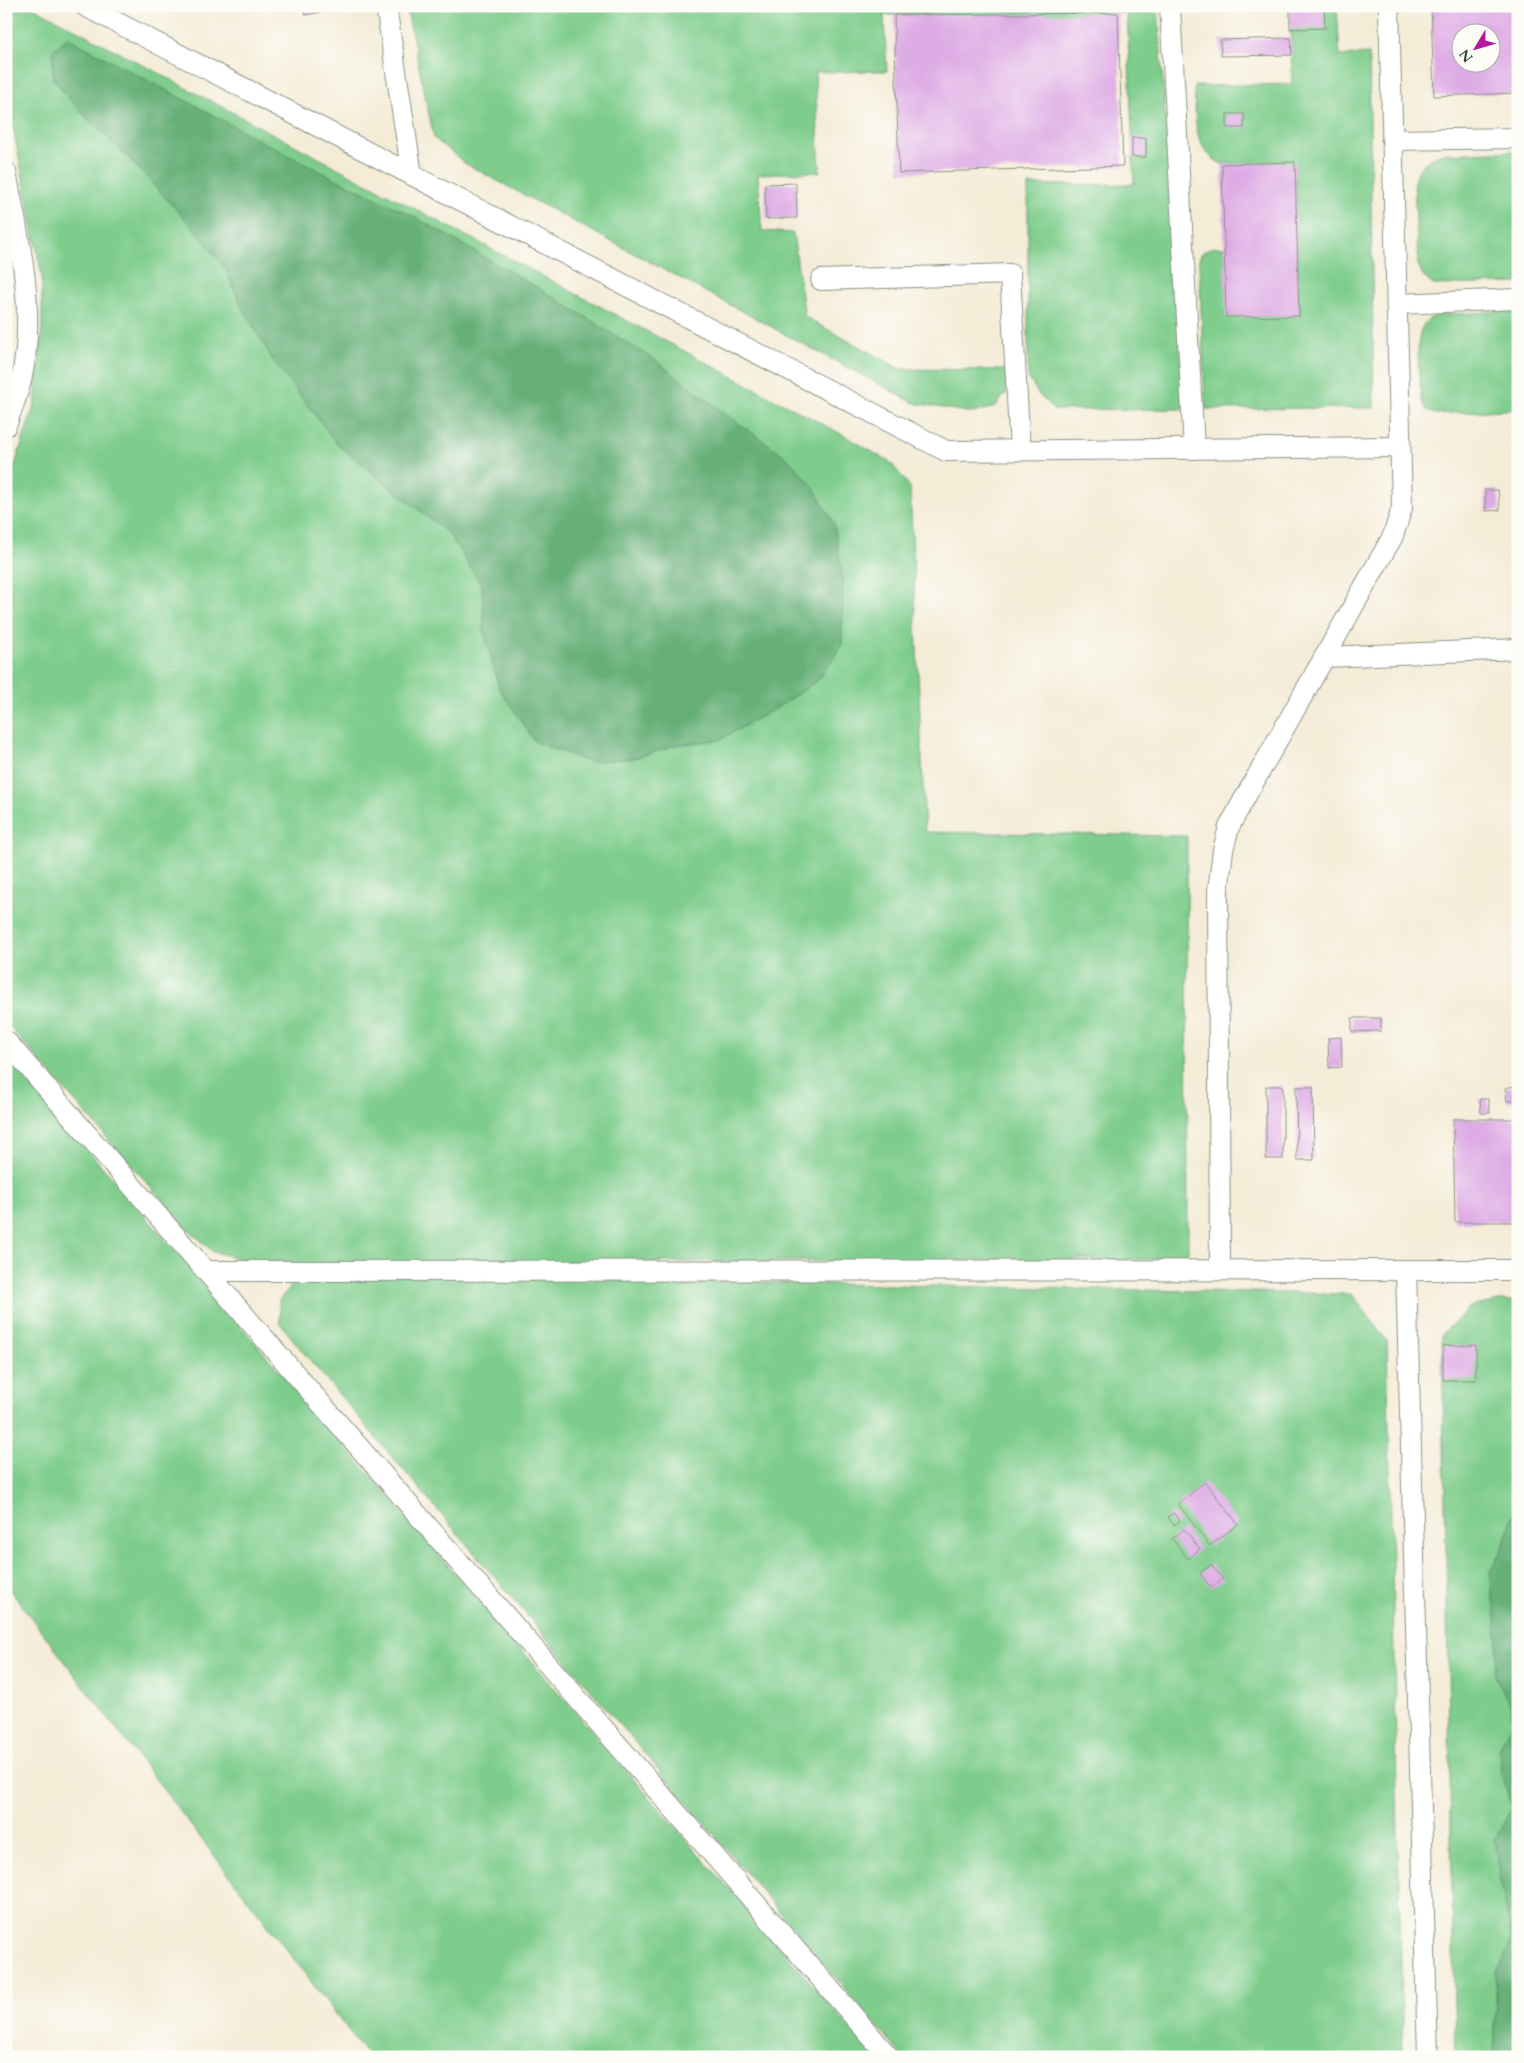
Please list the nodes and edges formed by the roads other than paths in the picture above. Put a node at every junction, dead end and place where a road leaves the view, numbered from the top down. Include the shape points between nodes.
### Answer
1 (85, 6) edge
2 (386, 6) edge
3 (1170, 6) edge
4 (1389, 6) edge
5 (1518, 138) edge
6 (1392, 140) junction
7 (6, 172) edge
8 (412, 175) junction
9 (821, 280) dead end
10 (1518, 299) edge
11 (1397, 304) junction
12 (6, 426) edge
13 (1400, 447) junction
14 (1194, 449) junction
15 (1020, 450) junction
16 (1518, 649) edge
17 (1326, 657) junction
18 (6, 1041) edge
19 (1220, 1270) junction
20 (1406, 1270) junction
21 (1518, 1270) edge
22 (207, 1271) junction
23 (889, 2057) edge
24 (1428, 2057) edge

1 - 8 lane
2 - 8 lane
3 - 14 lane
4 - 6 lane
5 - 6 lane
6 - 11 lane
7 - 12 lane via 25,267 28,318 22,376
8 - 15 lane via 946,451
9 - 15 lane via 1010,274
10 - 11 lane
11 - 13 lane
13 - 14 lane
13 - 17 lane via 1402,508 1393,536
14 - 15 lane
16 - 17 lane
17 - 19 lane via 1229,828 1223,850 1218,891
18 - 22 lane
19 - 20 lane
19 - 22 lane
20 - 21 lane
20 - 24 lane
22 - 23 lane

